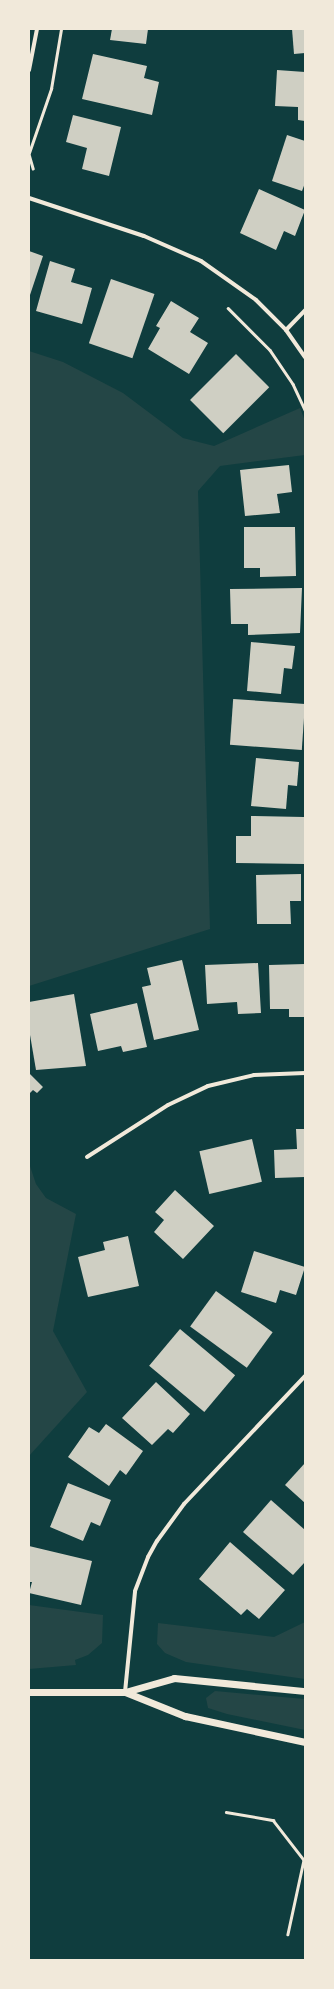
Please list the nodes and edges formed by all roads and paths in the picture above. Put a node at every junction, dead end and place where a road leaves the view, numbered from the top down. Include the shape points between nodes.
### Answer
1 (37, 29) edge
2 (61, 29) edge
3 (29, 70) edge
4 (29, 154) edge
5 (33, 168) dead end
6 (29, 198) edge
7 (228, 308) dead end
8 (305, 310) edge
9 (286, 330) junction
10 (305, 357) edge
11 (305, 410) edge
12 (305, 1073) edge
13 (87, 1158) dead end
14 (305, 1376) edge
15 (305, 1691) edge
16 (29, 1692) edge
17 (125, 1692) junction
18 (305, 1742) edge
19 (226, 1812) dead end
20 (288, 1934) dead end

1 - 3 street
2 - 4 path via 51,89
4 - 5 path
6 - 9 street via 144,236 202,261 237,285
7 - 11 path via 270,350 293,384
8 - 9 street
9 - 10 street
12 - 13 street via 254,1075 202,1088 168,1105
14 - 17 street via 184,1504 154,1546 135,1591
15 - 17 street via 174,1678
16 - 17 street
17 - 18 street via 185,1716
19 - 20 path via 273,1820 304,1860

